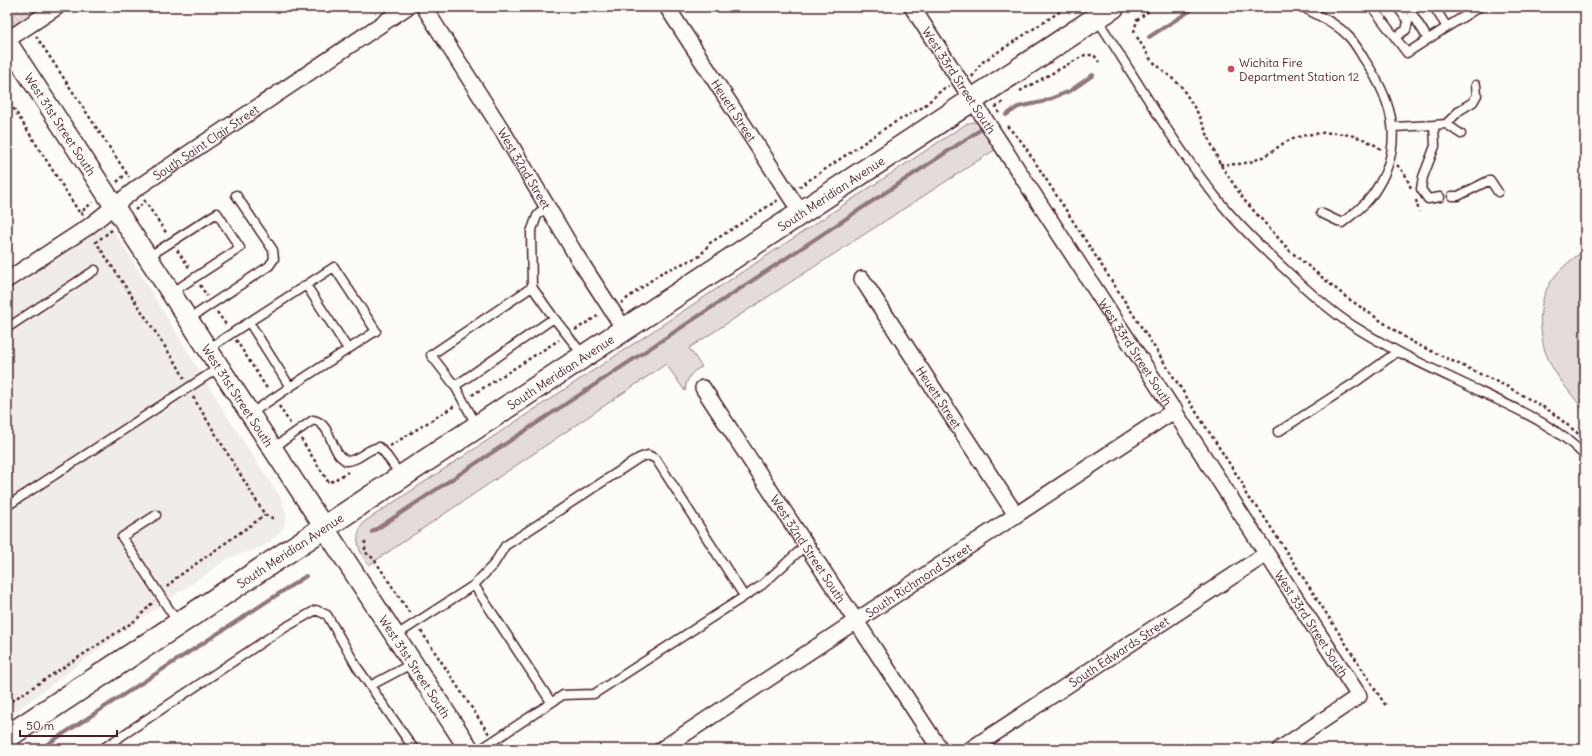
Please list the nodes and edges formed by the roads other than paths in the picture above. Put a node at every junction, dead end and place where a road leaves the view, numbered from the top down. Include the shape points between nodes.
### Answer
1 (57, 7) edge
2 (407, 7) edge
3 (424, 7) edge
4 (667, 7) edge
5 (912, 7) edge
6 (1303, 7) edge
7 (1372, 7) edge
8 (1398, 7) edge
9 (1408, 7) edge
10 (1434, 7) edge
11 (1479, 7) edge
12 (1100, 11) edge
13 (1447, 27) junction
14 (1395, 37) junction
15 (1428, 39) junction
16 (7, 41) edge
17 (1476, 85) dead end
18 (973, 99) junction
19 (1446, 124) junction
20 (1434, 125) junction
21 (1394, 127) junction
22 (1461, 134) dead end
23 (1498, 192) dead end
24 (236, 195) dead end
25 (1452, 196) dead end
26 (1440, 198) dead end
27 (547, 205) junction
28 (119, 213) junction
29 (801, 213) junction
30 (1321, 213) dead end
31 (148, 257) junction
32 (95, 270) dead end
33 (862, 279) dead end
34 (7, 280) edge
35 (306, 285) junction
36 (532, 287) junction
37 (171, 293) junction
38 (554, 318) junction
39 (189, 319) junction
40 (249, 322) junction
41 (7, 328) edge
42 (624, 330) junction
43 (208, 349) junction
44 (348, 349) junction
45 (1397, 352) junction
46 (584, 356) junction
47 (220, 367) junction
48 (455, 386) junction
49 (290, 387) junction
50 (703, 388) dead end
51 (1175, 410) junction
52 (250, 414) junction
53 (477, 427) junction
54 (1278, 432) dead end
55 (273, 448) junction
56 (1585, 456) edge
57 (402, 477) junction
58 (7, 506) edge
59 (156, 514) dead end
60 (1016, 515) junction
61 (325, 528) junction
62 (806, 545) junction
63 (1266, 554) junction
64 (474, 585) junction
65 (744, 596) junction
66 (856, 621) junction
67 (179, 624) junction
68 (395, 636) junction
69 (413, 663) junction
70 (370, 686) junction
71 (551, 702) junction
72 (7, 737) edge
73 (102, 749) edge
74 (414, 749) edge
75 (469, 749) edge
76 (481, 749) edge
77 (662, 749) edge
78 (940, 749) edge
79 (971, 749) edge
80 (1280, 749) edge

1 - 16 street
2 - 28 street, South Saint Clair Street via 136,188
3 - 27 street, West 32nd Street
4 - 29 street, Heuett Street
5 - 18 street, West 33rd Street South
6 - 21 lane via 1331,22 1347,35 1376,76 1386,97
7 - 14 lane
8 - 14 lane via 1408,22 1406,30
9 - 15 lane
10 - 13 lane
11 - 13 lane
12 - 18 main road, South Meridian Avenue
12 - 45 lane via 1190,164 1220,202 1254,240 1322,302 1354,326
13 - 15 lane
14 - 15 lane via 1407,53
16 - 28 street, West 31st Street South
17 - 19 lane via 1477,95 1473,102 1460,110
18 - 29 main road, South Meridian Avenue
18 - 51 street, West 33rd Street South
19 - 20 lane
19 - 22 lane
20 - 21 lane
20 - 26 lane via 1435,146 1421,189 1428,199
21 - 30 lane via 1390,157 1383,178 1373,195 1342,223
23 - 25 lane via 1490,180 1458,196
24 - 39 lane via 273,250 274,259 269,266
27 - 36 lane via 537,216 531,232
27 - 42 street, West 32nd Street
28 - 31 street, West 31st Street South
28 - 34 street, South Saint Clair Street via 88,227
29 - 42 main road, South Meridian Avenue
31 - 37 street, West 31st Street South
31 - 37 lane via 217,213 240,248
32 - 41 lane
33 - 60 street, Heuett Street
35 - 40 lane
35 - 44 lane
35 - 44 lane via 334,267 376,330
36 - 38 lane
36 - 48 lane via 431,355
37 - 39 street, West 31st Street South
38 - 46 lane
38 - 48 lane
39 - 43 street, West 31st Street South
40 - 43 lane
40 - 49 lane
42 - 46 main road, South Meridian Avenue
43 - 47 street, West 31st Street South
44 - 49 lane
45 - 54 lane
45 - 56 lane via 1522,411 1562,436
46 - 53 main road, South Meridian Avenue
47 - 52 street, West 31st Street South
47 - 58 lane
48 - 53 lane
49 - 52 lane
50 - 62 street, West 32nd Street South
51 - 60 street, South Richmond Street
51 - 63 street, West 33rd Street South
52 - 55 street, West 31st Street South
53 - 57 main road, South Meridian Avenue
55 - 57 lane via 313,420 319,421 338,455 346,461 353,461 379,447
55 - 61 street, West 31st Street South
57 - 61 main road, South Meridian Avenue
59 - 67 lane via 122,537
60 - 66 street, South Richmond Street
61 - 67 main road, South Meridian Avenue
61 - 68 street, West 31st Street South
62 - 65 lane via 762,585
62 - 66 street, West 32nd Street South
63 - 79 street, South Edwards Street
63 - 80 street, West 33rd Street South via 1359,696
64 - 65 lane via 494,564 505,546 639,458 648,455 656,459
64 - 68 lane
64 - 71 lane
65 - 71 lane via 594,694 563,695
66 - 77 street, South Richmond Street
66 - 78 street, West 32nd Street South
67 - 72 main road, South Meridian Avenue
68 - 69 street, West 31st Street South
69 - 70 lane
69 - 75 street, West 31st Street South
70 - 73 lane via 327,615 316,610 279,631
70 - 74 lane
71 - 76 lane

